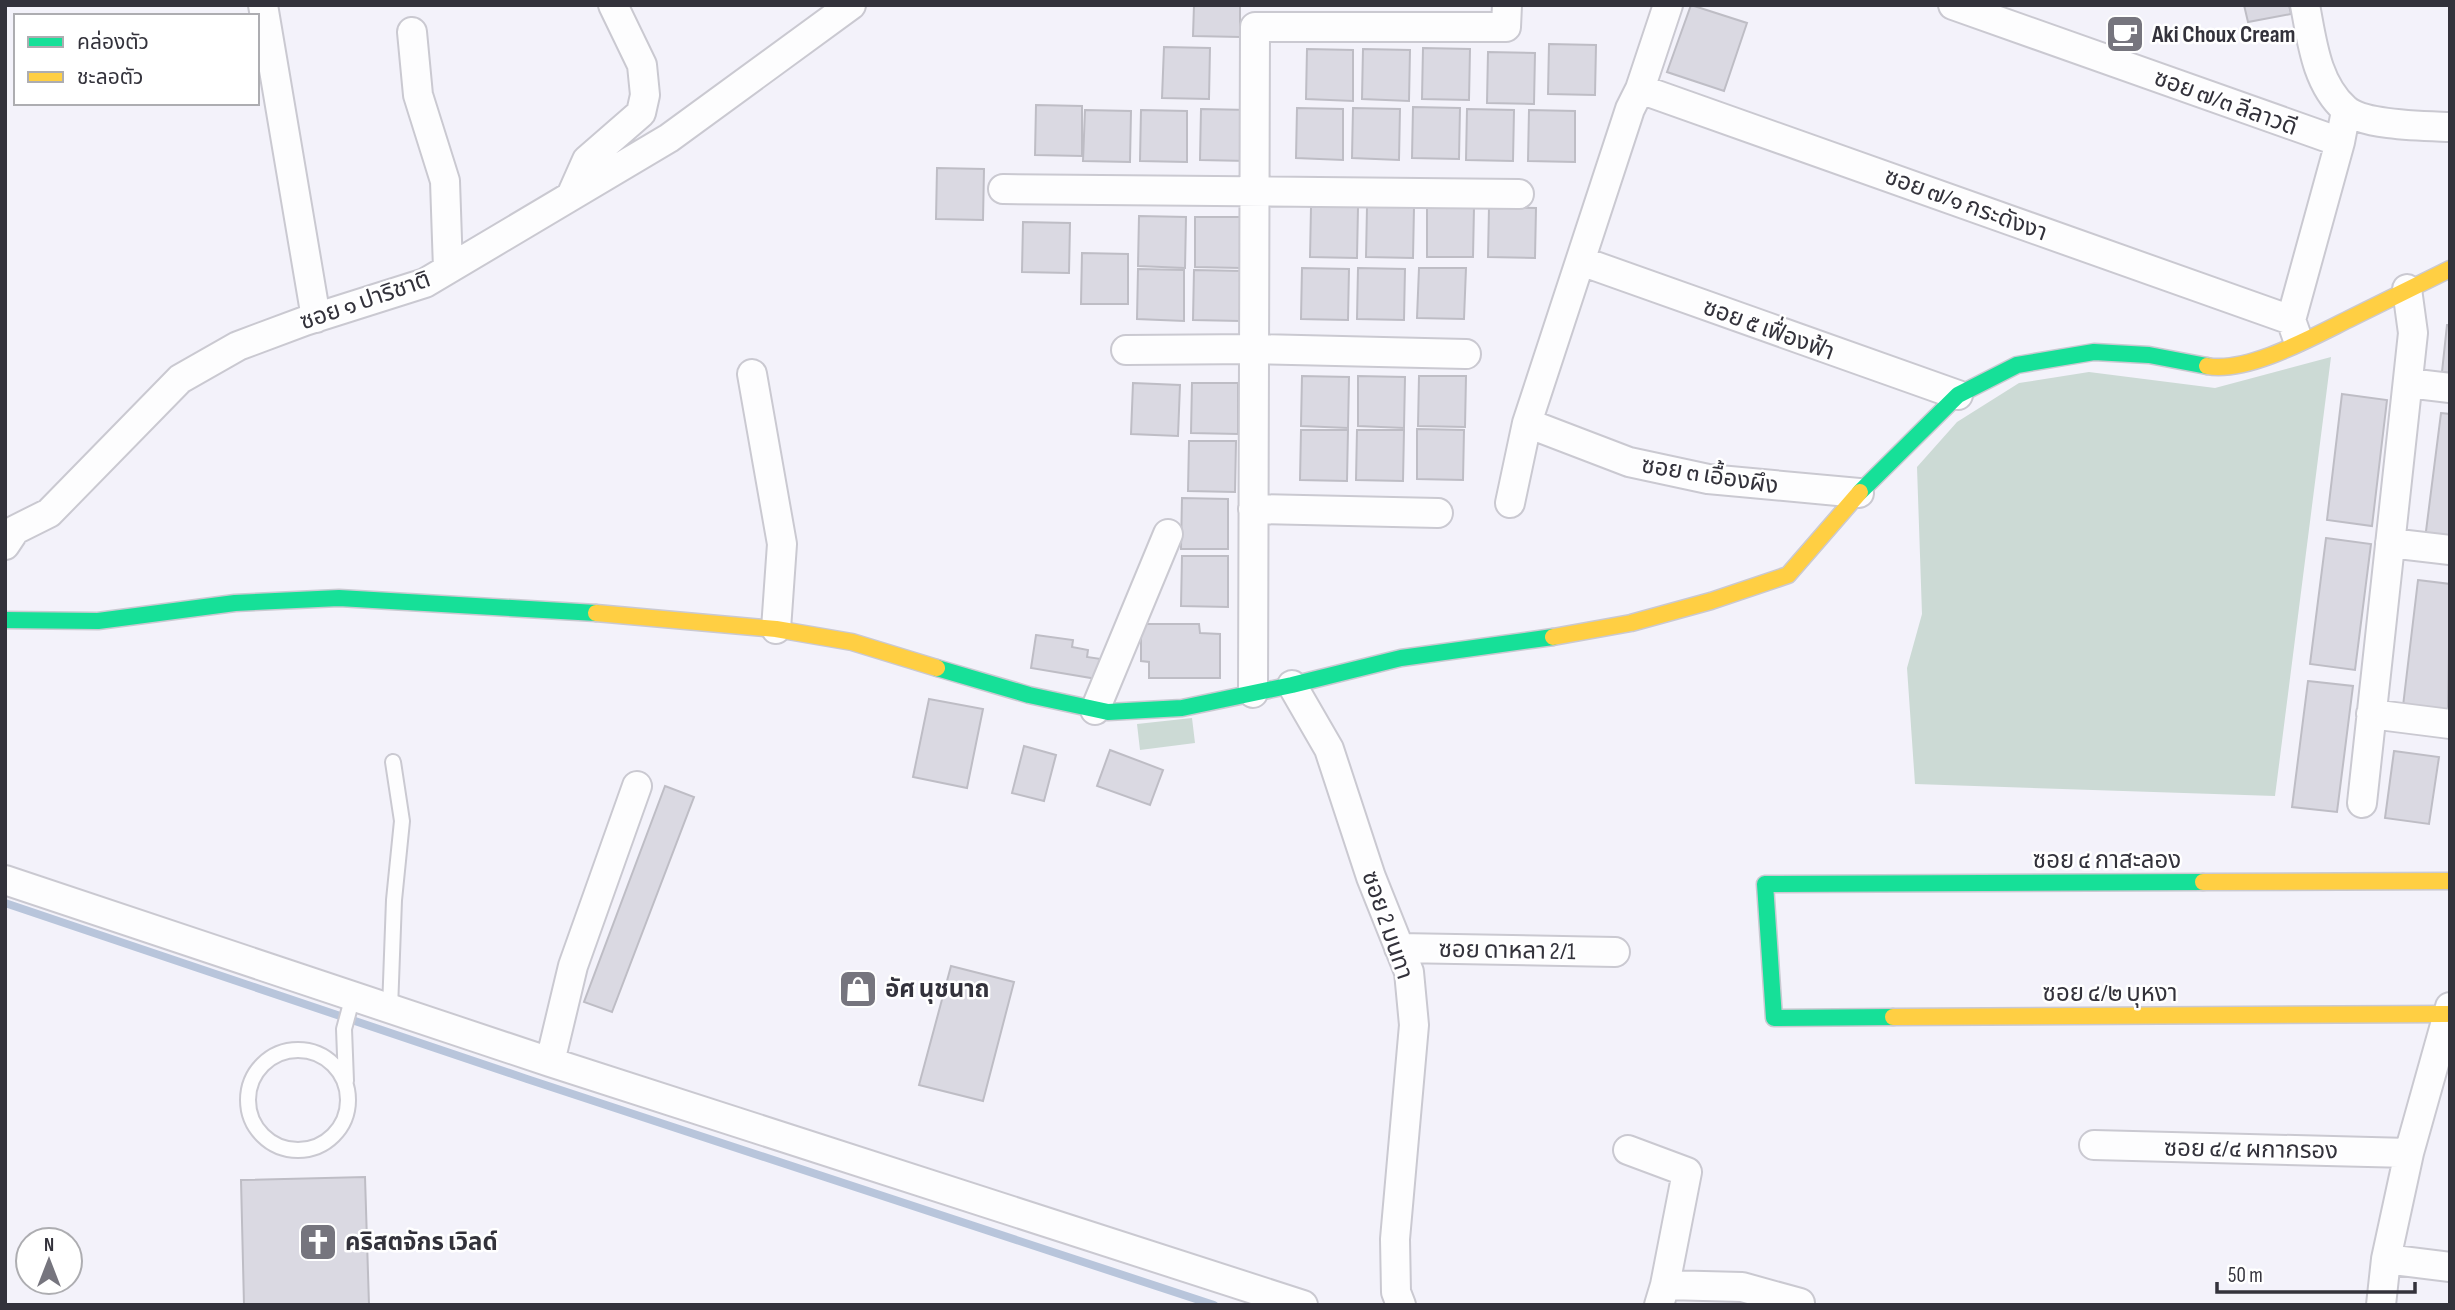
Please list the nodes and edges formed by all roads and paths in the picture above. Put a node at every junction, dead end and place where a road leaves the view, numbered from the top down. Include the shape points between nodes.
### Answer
1 (263, 5) edge
2 (613, 5) edge
3 (851, 5) edge
4 (1507, 5) edge
5 (1668, 5) edge
6 (1954, 5) edge
7 (2305, 5) edge
8 (412, 32) dead end
9 (1640, 89) junction
10 (2346, 111) junction
11 (2450, 127) edge
12 (2340, 142) junction
13 (1003, 189) dead end
14 (1254, 191) junction
15 (1520, 194) dead end
16 (571, 196) junction
17 (1580, 261) junction
18 (448, 269) junction
19 (2450, 269) edge
20 (2407, 289) junction
21 (316, 318) junction
22 (2295, 331) junction
23 (1254, 349) junction
24 (1126, 350) dead end
25 (1465, 354) dead end
26 (752, 374) dead end
27 (2408, 383) junction
28 (2450, 388) edge
29 (1958, 395) junction
30 (1527, 423) junction
31 (1859, 493) junction
32 (1510, 503) dead end
33 (1254, 509) junction
34 (1438, 513) dead end
35 (1168, 534) dead end
36 (2390, 543) junction
37 (5, 545) edge
38 (2450, 550) edge
39 (5, 620) edge
40 (776, 629) junction
41 (1292, 685) junction
42 (1253, 693) junction
43 (1095, 710) junction
44 (2371, 714) junction
45 (2450, 724) edge
46 (393, 762) dead end
47 (637, 786) dead end
48 (2362, 803) dead end
49 (5, 880) edge
50 (2450, 881) edge
51 (1399, 948) junction
52 (1615, 952) dead end
53 (351, 1001) junction
54 (390, 1009) junction
55 (2448, 1011) edge
56 (1774, 1018) joint
57 (550, 1062) junction
58 (2440, 1073) edge
59 (346, 1084) junction
60 (2094, 1145) dead end
61 (1628, 1150) dead end
62 (2409, 1153) junction
63 (2386, 1259) junction
64 (2450, 1267) edge
65 (1662, 1295) edge
66 (1800, 1303) edge
67 (1303, 1305) edge
68 (1401, 1305) edge
69 (2381, 1305) edge

1 - 21 street
2 - 16 street via 642,65 645,94 641,113 587,160
3 - 16 street, ซอย ๑ ปาริชาติ via 669,138
4 - 14 street via 1506,27 1255,27
5 - 9 street
6 - 12 street, ซอย ๗/๓ ลีลาวดี
7 - 10 street via 2316,61 2327,88
8 - 18 street via 418,94 445,181
9 - 17 street
9 - 22 street, ซอย ๗/๑ กระดังงา
10 - 11 street via 2399,124
10 - 12 street
12 - 22 street
13 - 14 street
14 - 15 street
14 - 23 street
16 - 18 street, ซอย ๑ ปาริชาติ
17 - 29 street, ซอย ๕ เฟื่องฟ้า
17 - 30 street
18 - 21 street, ซอย ๑ ปาริชาติ via 425,283
19 - 20 street
20 - 22 street
20 - 27 street via 2413,333
21 - 37 street, ซอย ๑ ปาริชาติ via 238,346 180,379 50,513 15,530
22 - 29 street via 2263,358 2217,368 2149,355 2094,352 2017,365
23 - 24 street
23 - 25 street
23 - 33 street
26 - 40 street via 782,544
27 - 28 street
27 - 36 street
29 - 31 street
30 - 31 street, ซอย ๓ เอื้องผึง via 1629,463 1708,479
30 - 32 street
31 - 41 street via 1787,575 1762,584 1631,623 1401,658
33 - 34 street
33 - 42 street
35 - 43 street
36 - 38 street
36 - 44 street
39 - 40 street via 98,621 235,603 339,598
40 - 43 street via 852,642
41 - 42 street
41 - 51 street, ซอย 2 มนทา via 1329,749
42 - 43 street via 1182,708
44 - 45 street
44 - 48 street
46 - 54 lane via 402,821
47 - 57 street via 573,967
49 - 53 street
50 - 56 street, ซอย ๔ กาสะลอง via 1765,884
51 - 52 street, ซอย ดาหลา 2/1
51 - 68 street, ซอย 2 มนทา via 1409,972 1415,1025 1395,1239 1396,1292
53 - 54 street
53 - 59 lane via 344,1029
54 - 57 street
55 - 56 street, ซอย ๔/๒ บุหงา
55 - 58 street
57 - 67 street
58 - 62 street
59 - 59 lane via 349,1103 344,1122 331,1138 314,1147 295,1150 275,1145 250,1115 253,1077 265,1061 283,1052 303,1049 321,1055 337,1067
60 - 62 street, ซอย ๔/๔ ผกากรอง
61 - 65 street via 1687,1172
62 - 63 street
63 - 64 street
63 - 69 street
65 - 66 street via 1742,1287

